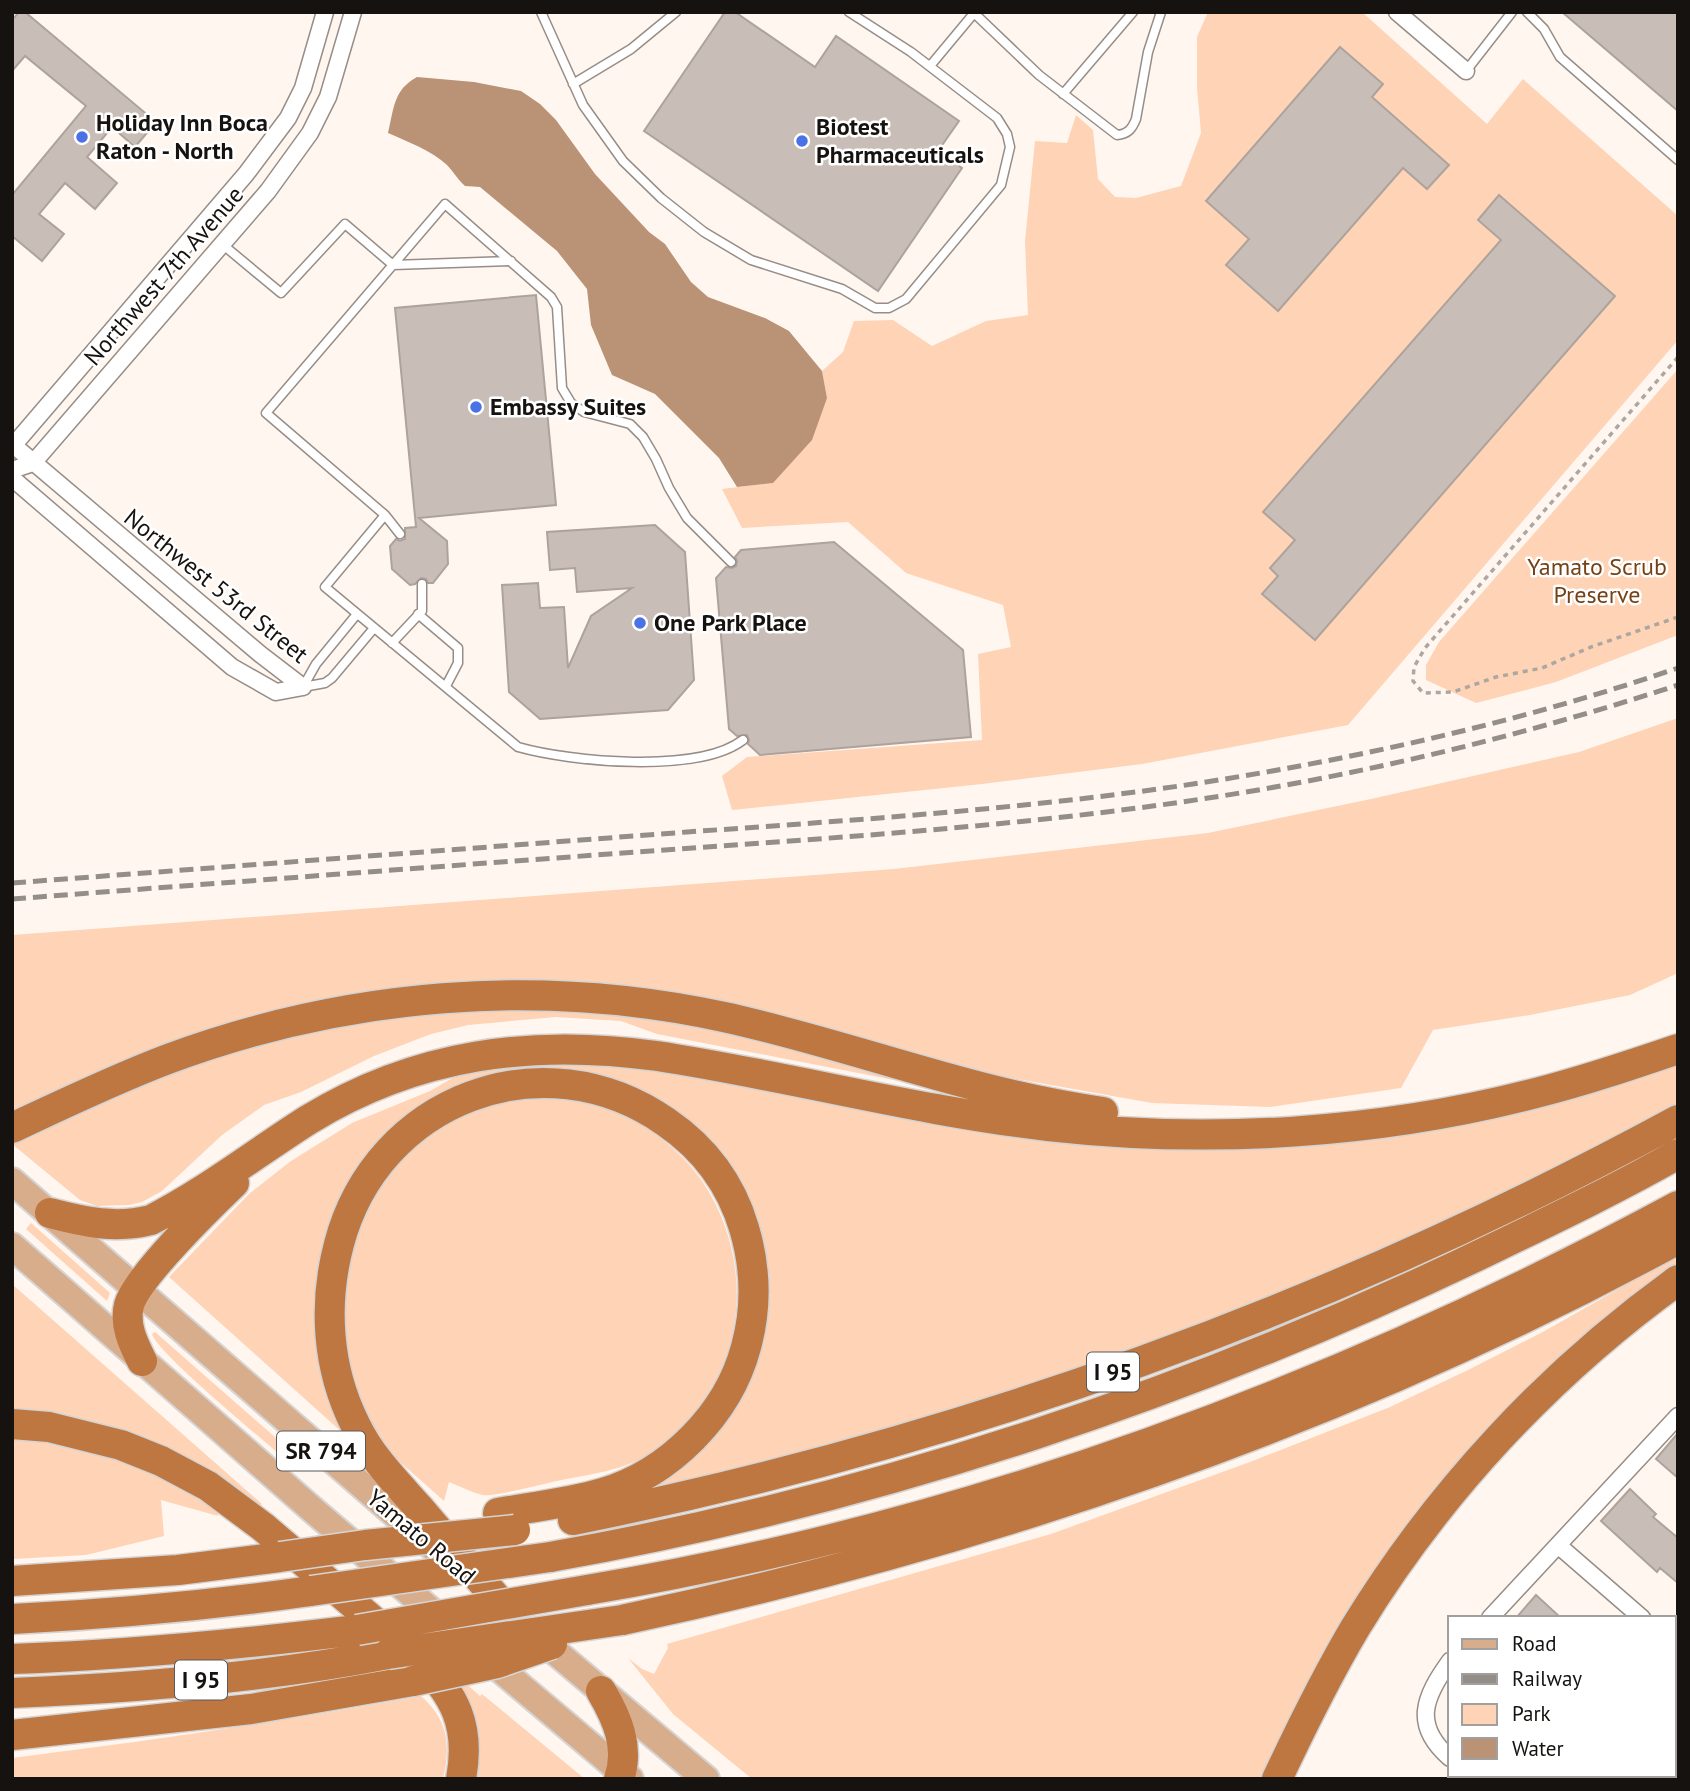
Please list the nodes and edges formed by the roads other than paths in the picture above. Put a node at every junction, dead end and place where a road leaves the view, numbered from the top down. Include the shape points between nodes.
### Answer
1 (325, 12) edge
2 (353, 12) edge
3 (541, 12) edge
4 (676, 12) edge
5 (849, 12) edge
6 (1133, 12) edge
7 (1161, 12) edge
8 (1397, 12) edge
9 (1512, 12) edge
10 (1527, 12) edge
11 (974, 13) edge
12 (929, 66) junction
13 (1466, 71) joint
14 (573, 84) junction
15 (1063, 94) junction
16 (1678, 160) edge
17 (222, 244) junction
18 (510, 261) junction
19 (393, 265) junction
20 (12, 445) edge
21 (33, 463) junction
22 (12, 470) edge
23 (12, 478) edge
24 (386, 515) junction
25 (400, 534) dead end
26 (731, 562) dead end
27 (422, 584) dead end
28 (357, 614) junction
29 (418, 614) junction
30 (374, 628) junction
31 (392, 642) junction
32 (446, 686) junction
33 (303, 687) junction
34 (743, 740) dead end
35 (1678, 1049) edge
36 (1678, 1120) edge
37 (22, 1123) edge
38 (1375, 1123) junction
39 (271, 1145) junction
40 (1678, 1154) edge
41 (12, 1181) edge
42 (1678, 1206) edge
43 (50, 1213) junction
44 (1678, 1238) edge
45 (12, 1246) edge
46 (1678, 1280) edge
47 (136, 1290) junction
48 (142, 1361) junction
49 (1678, 1416) edge
50 (12, 1424) edge
51 (506, 1522) junction
52 (1559, 1546) junction
53 (12, 1581) edge
54 (507, 1610) junction
55 (1492, 1616) edge
56 (1640, 1616) edge
57 (12, 1619) edge
58 (622, 1620) junction
59 (12, 1660) edge
60 (1448, 1664) edge
61 (601, 1691) junction
62 (12, 1693) edge
63 (12, 1735) edge
64 (1448, 1756) edge
65 (624, 1776) edge
66 (461, 1779) edge
67 (706, 1779) edge
68 (1277, 1779) edge

1 - 20 street, Northwest 7th Avenue via 303,88 288,118 246,174
2 - 17 street, Northwest 7th Avenue via 320,116 268,191
3 - 14 lane
4 - 14 lane via 631,48
5 - 12 lane
6 - 15 lane
7 - 15 lane via 1136,119 1125,134 1117,135
8 - 13 street
9 - 13 lane
10 - 16 lane via 1544,29 1559,57
11 - 12 lane
11 - 15 lane
12 - 14 lane via 997,118 1010,147 1001,185 906,299 875,308 842,289 751,260 704,232 623,161
17 - 19 lane via 281,293 345,224
17 - 21 street, Northwest 7th Avenue
18 - 19 lane
18 - 19 lane via 445,204
18 - 26 lane via 557,307 562,388 571,402 584,412 630,424 643,437 687,518
19 - 24 lane via 266,413
20 - 21 street, Northwest 53rd Street
21 - 22 street
21 - 33 street, Northwest 53rd Street
23 - 33 street, Northwest 53rd Street via 232,667 276,692
24 - 25 lane
24 - 28 lane via 325,587
27 - 29 lane via 422,611
28 - 30 lane
28 - 33 lane
29 - 31 lane
29 - 32 lane via 458,648 458,663
30 - 31 lane
30 - 33 lane via 332,678
31 - 32 lane
32 - 34 lane via 519,747 543,754 645,762 713,755
35 - 38 highway via 1536,1093
36 - 51 highway, I 95 via 1537,1194 1416,1250 1110,1373 796,1469 666,1500
37 - 38 highway via 167,1059 281,1023 390,1002 500,995 590,998 691,1011 791,1034 990,1091 1101,1112 1175,1119 1297,1117
38 - 39 highway via 1245,1134 1086,1129 981,1116 657,1055 545,1048 462,1059 405,1075 333,1106
39 - 43 highway via 151,1220 99,1224
39 - 47 highway
40 - 57 highway, bridge via 1430,1279 1276,1345 1132,1401 944,1463 686,1530 550,1558 131,1612
41 - 43 main road, Yamato Road / SR 794
42 - 59 highway, bridge via 1548,1275 1304,1383 1119,1454 866,1530 673,1575 357,1630 222,1646
43 - 47 main road, Yamato Road / SR 794
44 - 58 highway, I 95 via 1415,1367 1172,1465 865,1562
45 - 48 main road, Yamato Road / SR 794
46 - 68 highway via 1571,1367 1454,1489 1354,1629
47 - 48 highway via 128,1325
47 - 54 main road, Yamato Road / SR 794
48 - 65 main road, Yamato Road / SR 794
49 - 52 street
50 - 66 highway via 49,1427 121,1445 183,1472 231,1501 418,1658 443,1685 461,1726
51 - 53 highway, bridge via 280,1557
51 - 54 highway via 602,1493 665,1461 719,1407 739,1369 751,1326 754,1286 749,1245 735,1202 715,1168 689,1139 656,1115 618,1095 583,1085 544,1082 494,1088 462,1098 418,1124 362,1188 342,1231 332,1272 329,1320 333,1357 358,1431 383,1467
52 - 55 street
52 - 56 street
54 - 61 main road, Yamato Road / SR 794
58 - 62 highway, I 95, bridge via 314,1668
58 - 63 highway, bridge via 497,1663 413,1681 251,1709
60 - 64 street via 1424,1709 1430,1737
61 - 65 highway via 621,1730
61 - 67 main road, Yamato Road / SR 794

